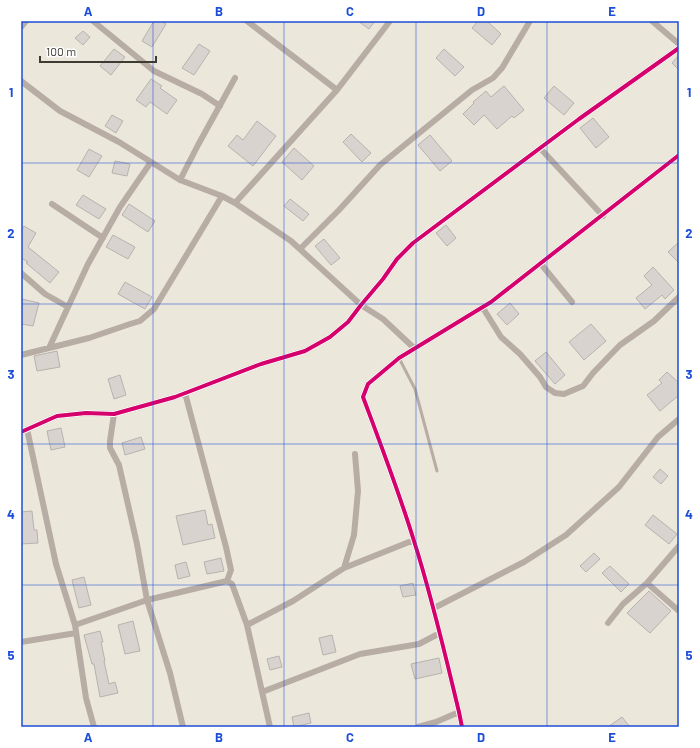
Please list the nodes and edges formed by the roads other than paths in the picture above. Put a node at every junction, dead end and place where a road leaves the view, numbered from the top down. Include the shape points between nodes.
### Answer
1 (26, 21) edge
2 (93, 21) edge
3 (247, 21) edge
4 (390, 21) edge
5 (530, 21) edge
6 (652, 21) edge
7 (21, 27) edge
8 (679, 44) edge
9 (679, 48) edge
10 (236, 78) dead end
11 (23, 83) edge
12 (337, 90) junction
13 (21, 91) edge
14 (220, 106) junction
15 (540, 148) junction
16 (679, 155) edge
17 (152, 162) junction
18 (180, 180) junction
19 (222, 196) junction
20 (235, 203) junction
21 (52, 204) dead end
22 (603, 216) junction
23 (103, 238) junction
24 (300, 249) junction
25 (541, 264) junction
26 (21, 273) edge
27 (679, 298) edge
28 (572, 302) dead end
29 (361, 305) junction
30 (68, 307) junction
31 (483, 308) junction
32 (49, 348) junction
33 (414, 348) junction
34 (21, 355) edge
35 (399, 358) junction
36 (185, 393) junction
37 (114, 414) junction
38 (679, 419) edge
39 (24, 431) edge
40 (355, 454) dead end
41 (437, 471) dead end
42 (414, 540) junction
43 (679, 546) edge
44 (344, 568) junction
45 (227, 581) junction
46 (647, 583) junction
47 (147, 600) junction
48 (434, 608) junction
49 (679, 611) edge
50 (608, 623) dead end
51 (75, 625) junction
52 (247, 625) junction
53 (76, 633) junction
54 (440, 633) junction
55 (21, 642) edge
56 (262, 692) junction
57 (459, 712) junction
58 (94, 727) edge
59 (184, 727) edge
60 (270, 727) edge
61 (418, 727) edge
62 (462, 727) edge

1 - 7 street
2 - 14 street via 154,71 202,94
3 - 12 street
4 - 12 street
5 - 24 street via 502,68 493,78 472,90 380,165
6 - 8 street
9 - 15 street
10 - 14 street
11 - 13 street
11 - 17 street via 60,111
12 - 20 street
14 - 18 street
15 - 22 street
15 - 29 street via 412,243 397,258
16 - 22 street
17 - 18 street
17 - 23 street via 120,207
18 - 19 street
19 - 20 street
19 - 32 street via 154,309 140,321
20 - 24 street via 291,240
21 - 23 street
22 - 25 street
23 - 30 street
24 - 29 street
25 - 28 street
25 - 31 street
26 - 30 street via 45,294
27 - 31 street via 654,321 620,346 583,386 564,394 546,387 520,354 501,337
29 - 33 street via 383,319
29 - 36 street via 348,322 330,337 305,351 261,364
30 - 32 street
31 - 33 street
32 - 34 street
33 - 35 street
35 - 41 lane via 415,389
35 - 42 street via 368,384 363,397
36 - 37 street
36 - 45 street via 226,547 231,570
37 - 39 street via 57,416
37 - 47 street via 110,448 119,465
38 - 48 street via 658,437 619,487 566,535 524,562
39 - 51 street via 56,564
40 - 44 street via 357,505 354,535
42 - 44 street
42 - 48 street
43 - 46 street
44 - 52 street via 293,601
45 - 47 street
45 - 52 street via 232,584
46 - 49 street
46 - 50 street via 623,604
47 - 51 street
47 - 59 street
48 - 54 street
51 - 53 street
52 - 56 street
53 - 55 street
53 - 58 street via 86,698
54 - 56 street via 419,644 360,654
54 - 57 street
56 - 60 street
57 - 61 street
57 - 62 street

